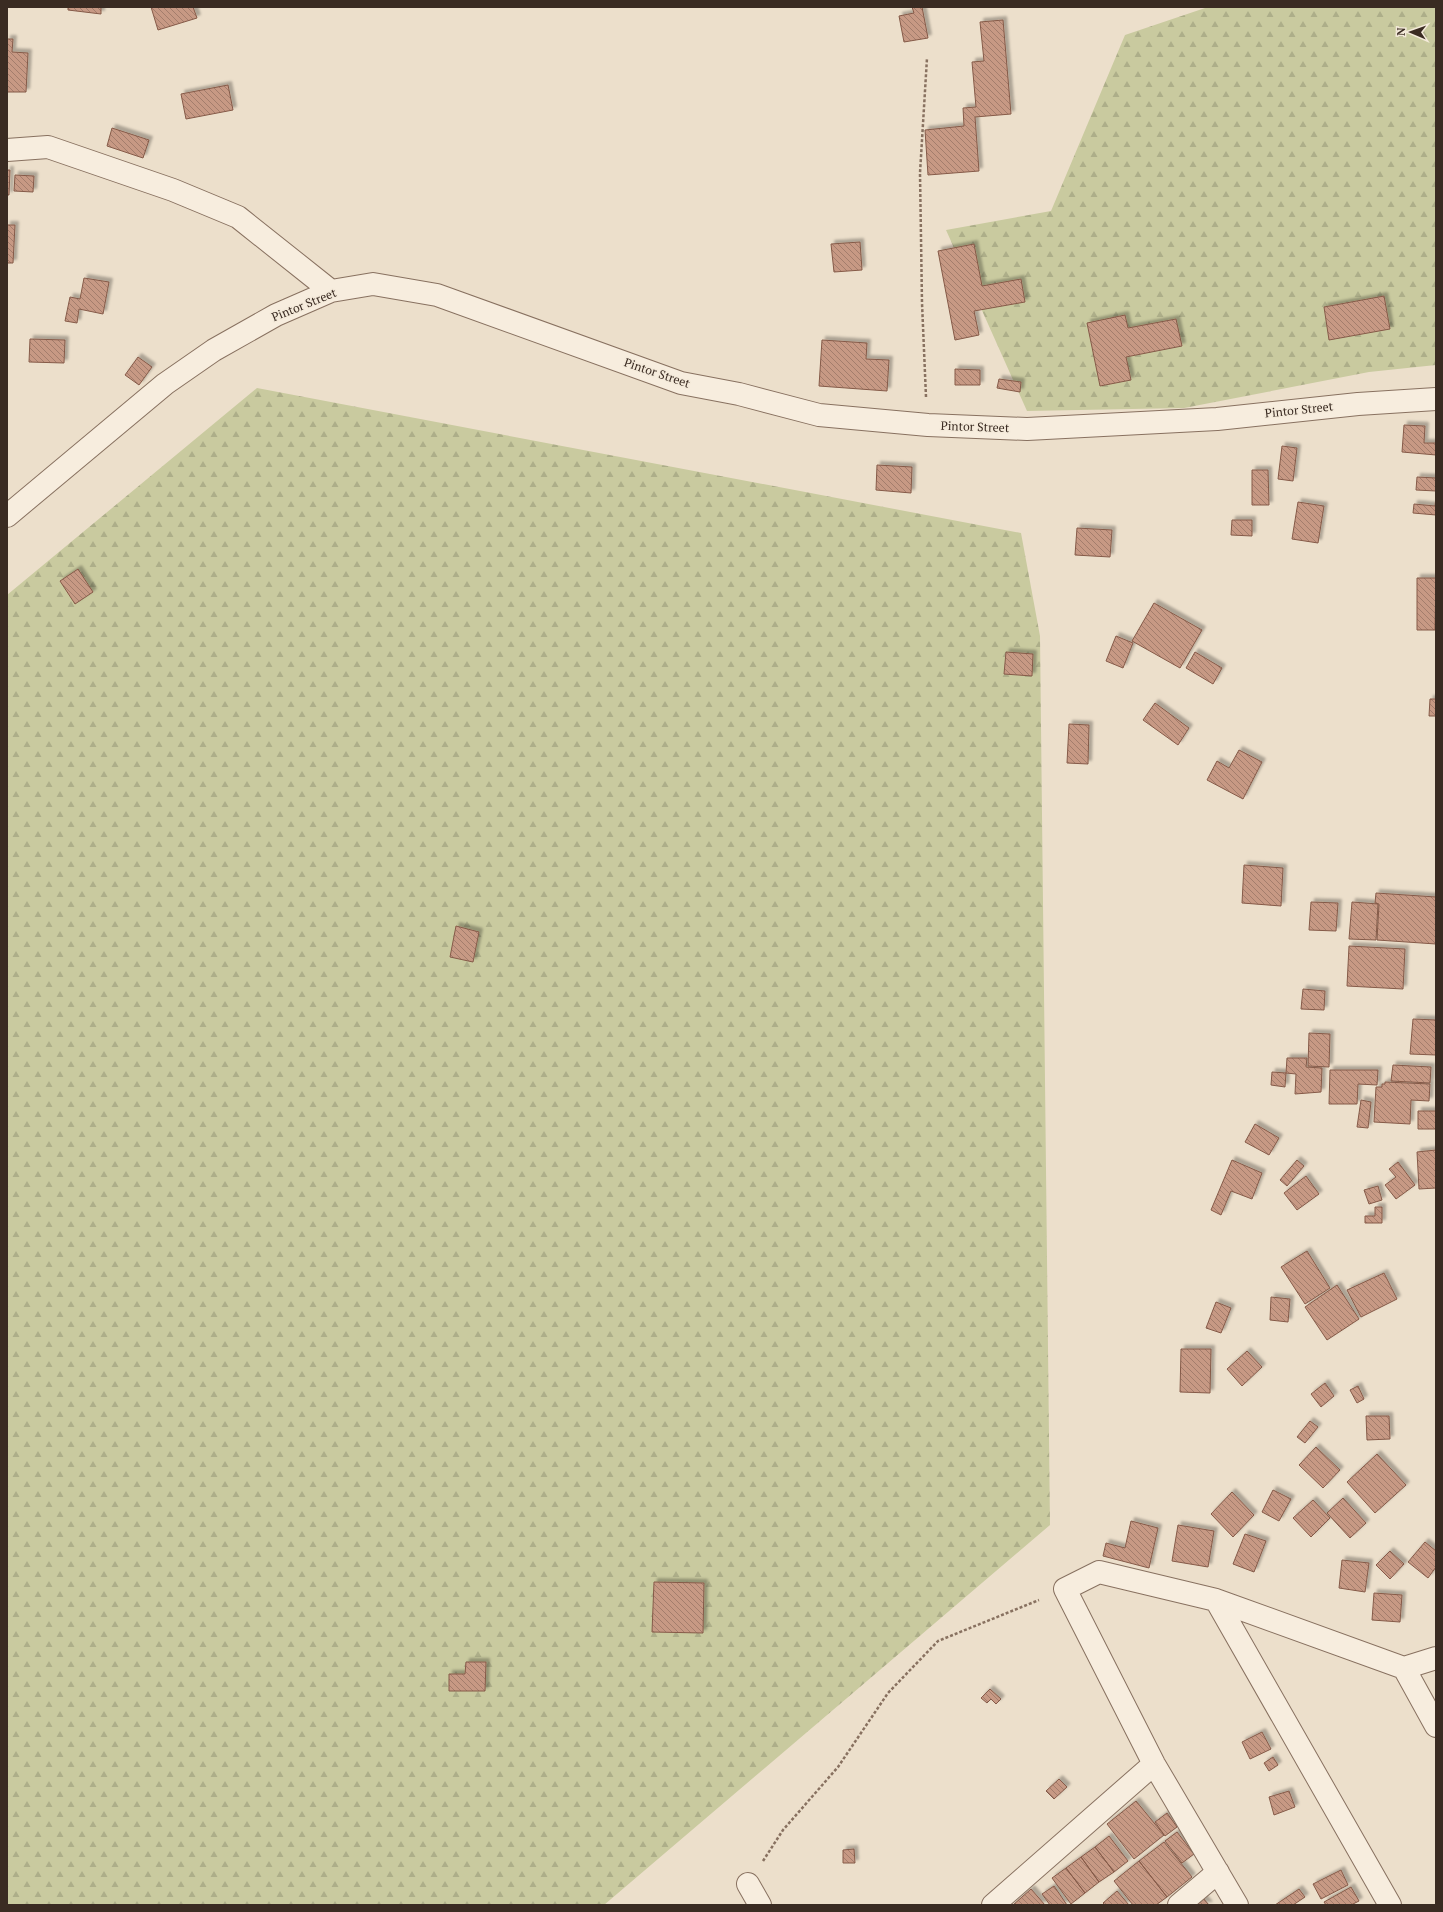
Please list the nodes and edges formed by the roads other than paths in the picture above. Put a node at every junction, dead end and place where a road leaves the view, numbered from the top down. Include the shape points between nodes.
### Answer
1 (7, 150) edge
2 (331, 291) junction
3 (1436, 399) edge
4 (7, 516) edge
5 (1216, 1600) junction
6 (1436, 1658) edge
7 (1404, 1668) junction
8 (1436, 1726) edge
9 (1154, 1764) junction
10 (1218, 1872) junction
11 (748, 1884) road end
12 (760, 1905) edge
13 (993, 1905) edge
14 (1179, 1905) edge
15 (1237, 1905) edge
16 (1390, 1905) edge

1 - 2 street via 48,148 173,190 238,217
2 - 3 street, Pintor Street via 373,284 437,295 681,383 739,394 819,415 928,425 1027,429 1217,419 1358,404
2 - 4 street, Pintor Street via 276,314 214,350 177,376
5 - 7 street
5 - 9 street via 1099,1572 1065,1589
5 - 16 street
6 - 7 street
7 - 8 street
9 - 10 street
9 - 13 street
10 - 14 street
10 - 15 street
11 - 12 street

